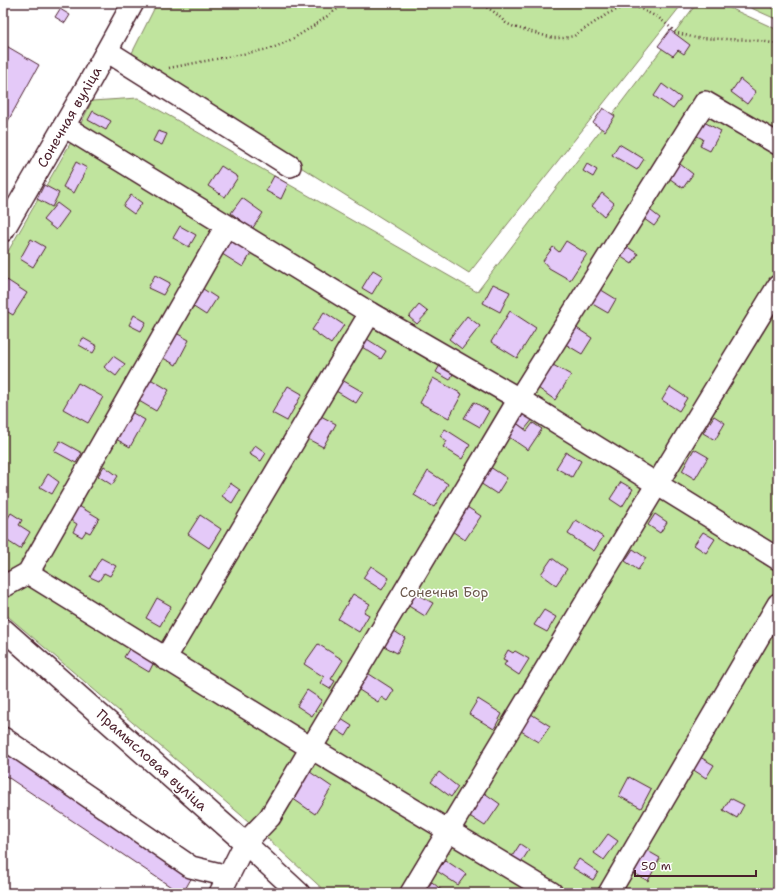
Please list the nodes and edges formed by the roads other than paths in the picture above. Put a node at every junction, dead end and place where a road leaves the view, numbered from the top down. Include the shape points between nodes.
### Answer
1 (133, 3) edge
2 (107, 51) junction
3 (64, 126) junction
4 (778, 144) edge
5 (290, 166) dead end
6 (226, 226) junction
7 (3, 231) edge
8 (778, 286) edge
9 (370, 313) junction
10 (519, 399) junction
11 (656, 484) junction
12 (778, 559) edge
13 (28, 573) junction
14 (3, 587) edge
15 (778, 604) edge
16 (3, 629) edge
17 (165, 659) junction
18 (3, 738) edge
19 (311, 748) junction
20 (449, 831) junction
21 (245, 843) junction
22 (224, 885) edge
23 (299, 893) edge
24 (411, 893) edge
25 (552, 893) edge
26 (609, 893) edge

1 - 2 street, Сонечная вуліца
2 - 3 street, Сонечная вуліца
2 - 5 street
3 - 6 street
3 - 7 street, Сонечная вуліца
4 - 10 street via 705,102
6 - 9 street
6 - 13 street
8 - 11 street
9 - 10 street
9 - 17 street
10 - 11 street
10 - 19 street
11 - 12 street
11 - 20 street
13 - 14 street
13 - 17 street
15 - 26 street
16 - 21 street, Прамысловая вуліца
17 - 19 street
18 - 22 street via 191,867
19 - 20 street
19 - 21 street via 270,817
20 - 24 street
20 - 25 street
21 - 22 street
21 - 23 street, Прамысловая вуліца

